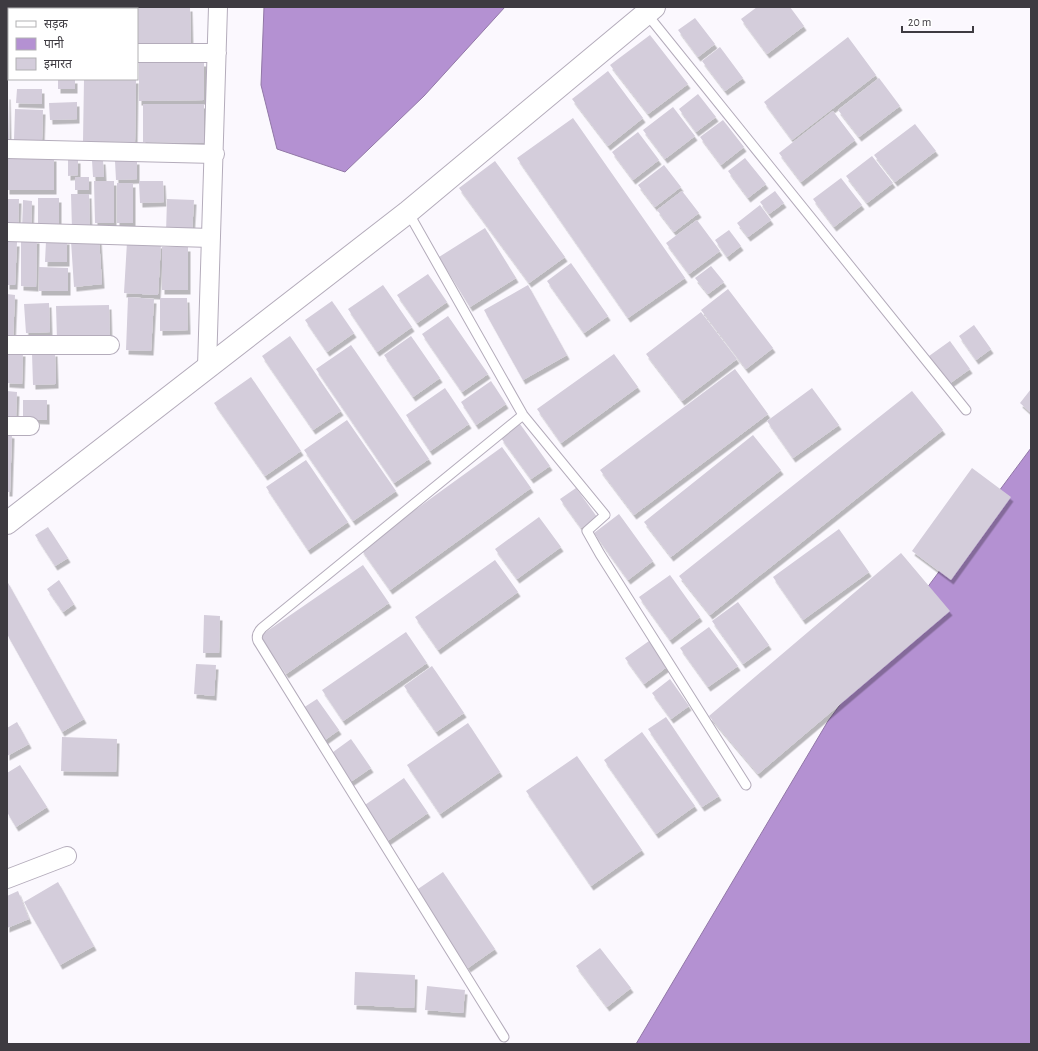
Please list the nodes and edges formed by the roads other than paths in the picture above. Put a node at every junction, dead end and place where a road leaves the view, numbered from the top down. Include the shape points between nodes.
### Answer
1 (218, 7) edge
2 (650, 10) edge
3 (138, 53) edge
4 (217, 53) junction
5 (7, 149) edge
6 (215, 154) junction
7 (408, 212) junction
8 (7, 232) edge
9 (211, 238) junction
10 (7, 345) edge
11 (110, 345) dead end
12 (208, 367) junction
13 (966, 410) dead end
14 (523, 415) junction
15 (7, 426) edge
16 (30, 426) dead end
17 (7, 523) edge
18 (746, 785) dead end
19 (67, 856) dead end
20 (7, 879) edge
21 (504, 1037) dead end

1 - 4 street
2 - 7 street
2 - 13 lane
3 - 4 street
4 - 6 street
5 - 6 street
6 - 9 street
7 - 12 street
7 - 14 lane
8 - 9 street
9 - 12 street
10 - 11 street
12 - 17 street
14 - 18 lane via 605,515 587,532
14 - 21 lane via 262,628 257,638
15 - 16 street
19 - 20 street

